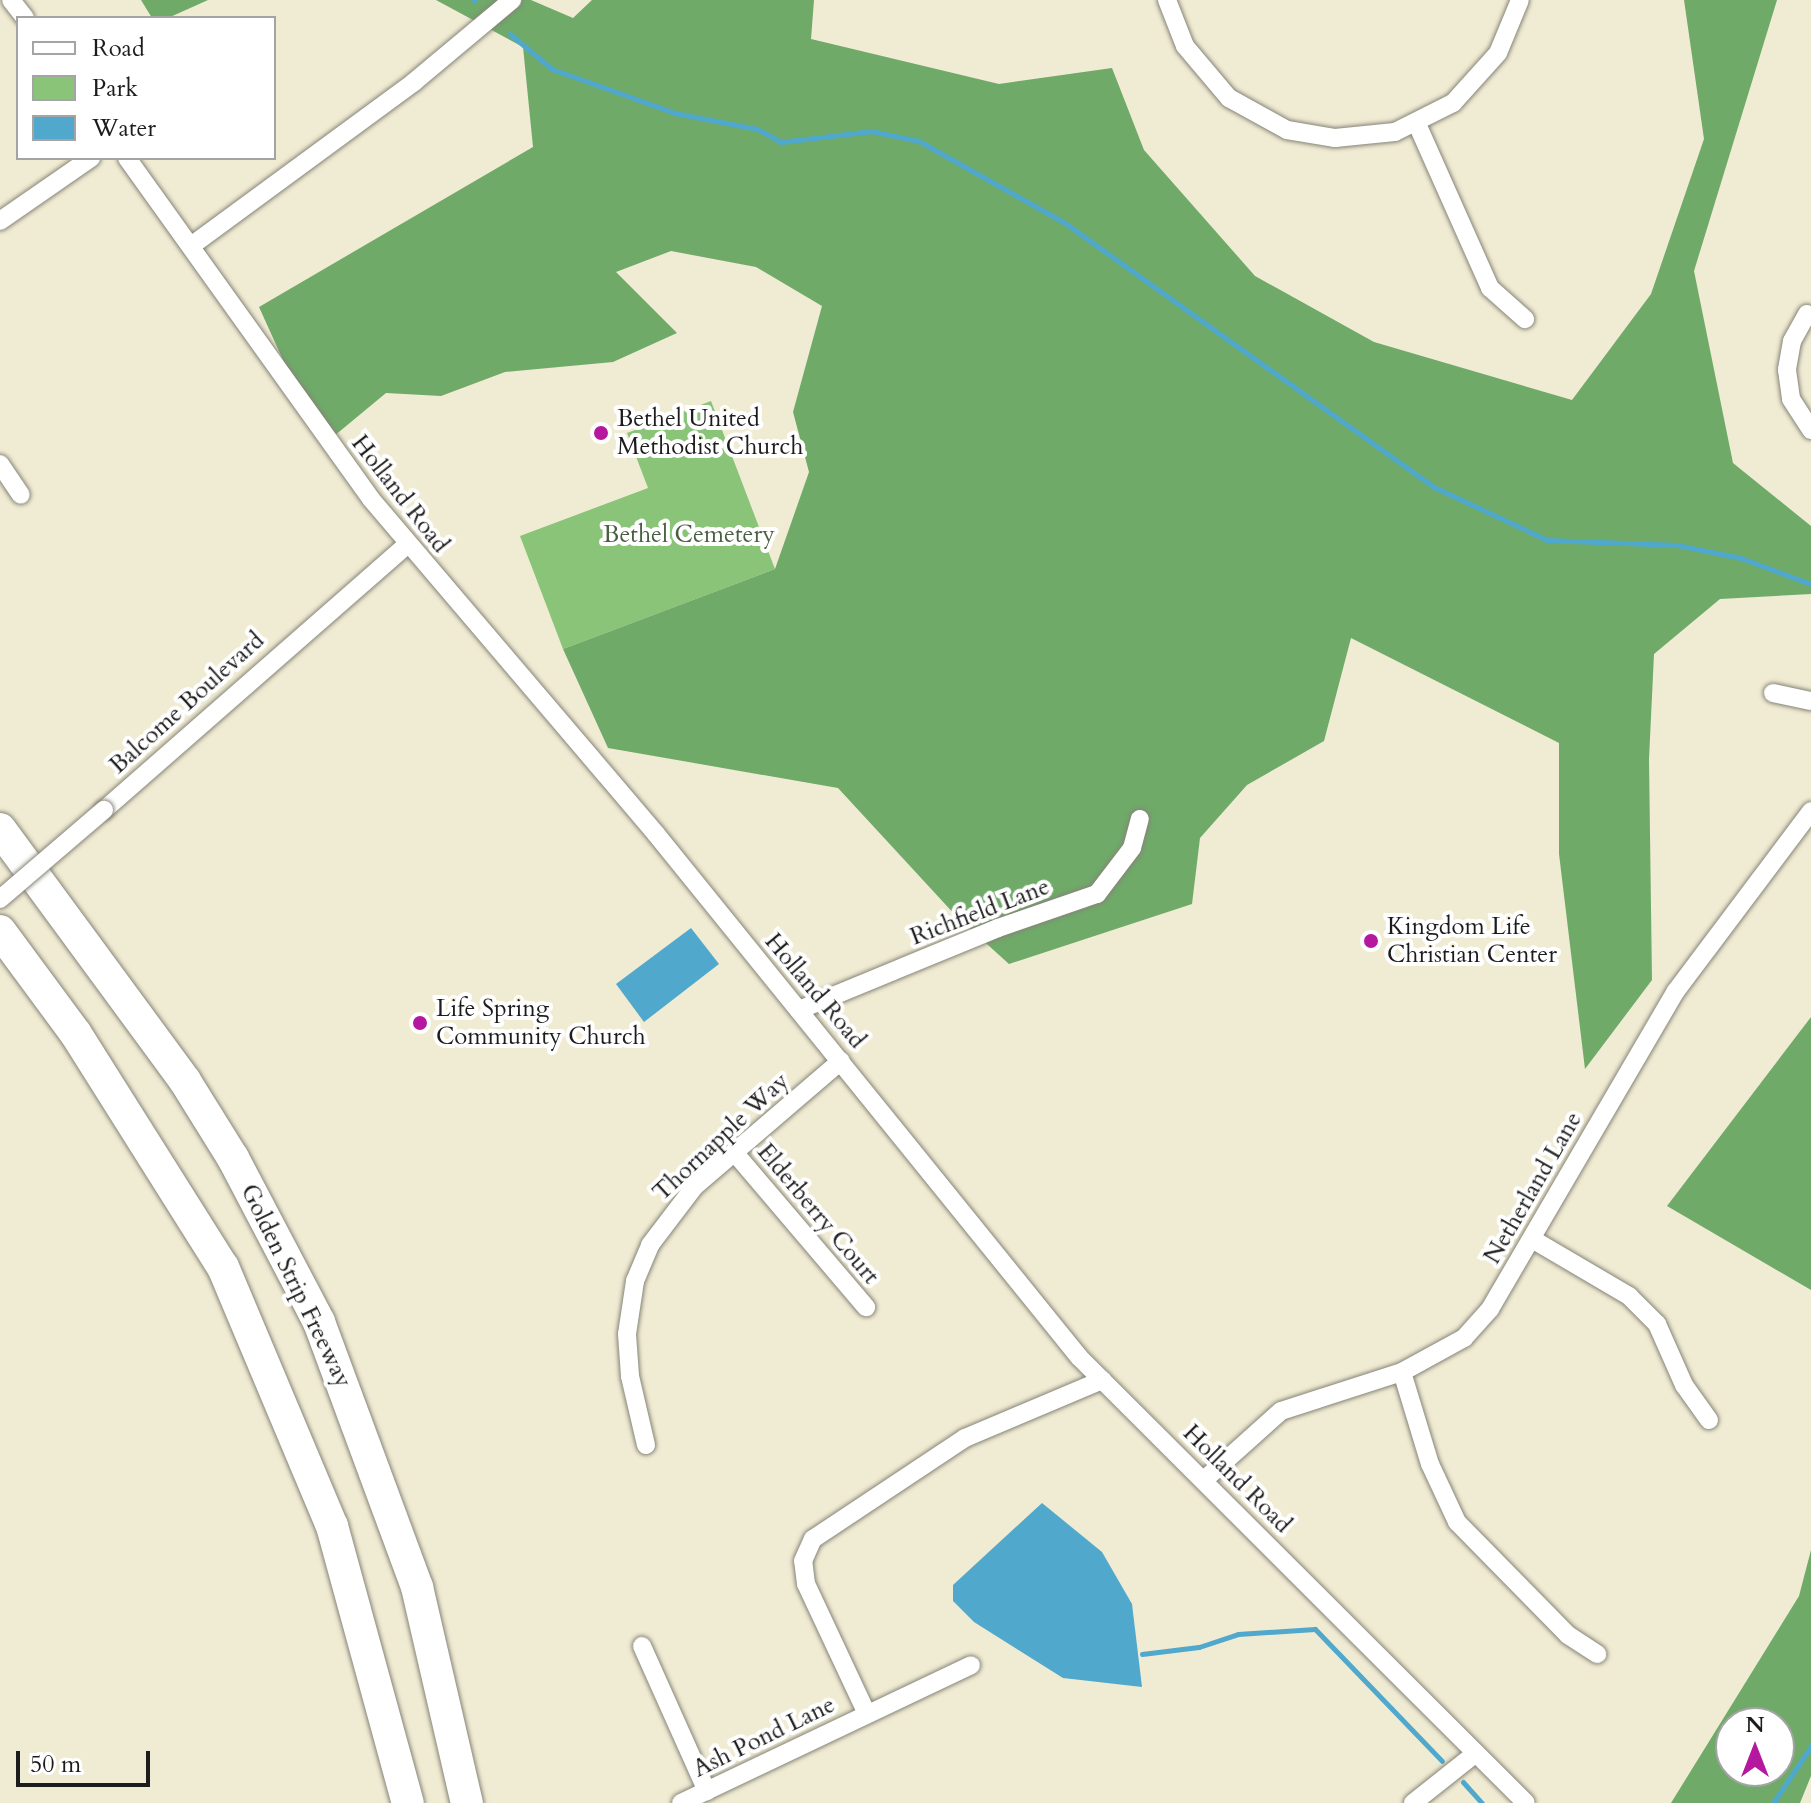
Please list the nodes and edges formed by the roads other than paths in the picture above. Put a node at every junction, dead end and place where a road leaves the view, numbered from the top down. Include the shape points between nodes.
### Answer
1 (11, 0) edge
2 (512, 0) edge
3 (1167, 0) edge
4 (1520, 0) edge
5 (23, 16) edge
6 (1417, 124) junction
7 (88, 160) edge
8 (128, 160) edge
9 (0, 221) edge
10 (191, 246) junction
11 (1807, 314) dead end
12 (1525, 319) dead end
13 (1811, 430) edge
14 (0, 464) edge
15 (21, 495) dead end
16 (408, 544) junction
17 (1773, 693) dead end
18 (1811, 701) edge
19 (1811, 811) edge
20 (1140, 819) dead end
21 (0, 829) edge
22 (0, 899) edge
23 (0, 931) edge
24 (799, 1010) junction
25 (841, 1061) junction
26 (734, 1152) junction
27 (1532, 1239) junction
28 (866, 1307) dead end
29 (1402, 1372) junction
30 (1102, 1380) junction
31 (1709, 1420) dead end
32 (646, 1445) dead end
33 (1204, 1480) junction
34 (642, 1646) dead end
35 (1597, 1654) dead end
36 (971, 1665) dead end
37 (867, 1714) junction
38 (1476, 1753) junction
39 (707, 1791) junction
40 (408, 1803) edge
41 (467, 1803) edge
42 (681, 1803) edge
43 (1413, 1803) edge
44 (1526, 1803) edge

1 - 5 street
2 - 10 street via 414,82
3 - 6 street via 1197,65 1229,98 1261,118 1335,138 1374,136
4 - 6 street via 1509,34 1483,74 1453,103
6 - 12 street via 1490,288
7 - 9 street
8 - 10 street, Holland Road
10 - 16 street, Holland Road
11 - 13 street via 1792,341 1787,370 1791,399
14 - 15 street
16 - 22 street, Balcome Boulevard, bridge
16 - 24 street, Holland Road
17 - 18 street
19 - 27 street, Netherland Lane via 1676,991
20 - 24 street, Richfield Lane via 1132,848 1097,894 998,928
21 - 41 highway, Golden Strip Freeway via 185,1081 233,1158 312,1309 352,1402 417,1587
23 - 40 highway via 76,1034 223,1267 332,1526
24 - 25 street, Holland Road
25 - 26 street, Thornapple Way
25 - 30 street, Holland Road via 986,1246
26 - 28 street, Elderberry Court
26 - 32 street, Thornapple Way via 671,1213 635,1281 628,1354
27 - 29 street, Netherland Lane via 1490,1309 1464,1338
27 - 31 street via 1629,1296 1657,1324 1684,1385
29 - 33 street, Netherland Lane via 1281,1411
29 - 35 street via 1430,1464 1457,1522 1568,1635
30 - 33 street, Holland Road
30 - 37 street via 965,1438 813,1539 803,1561 806,1584
33 - 38 street, Holland Road
34 - 39 street
36 - 37 street, Ash Pond Lane
37 - 39 street, Ash Pond Lane
38 - 43 street
38 - 44 street, Holland Road
39 - 42 street, Ash Pond Lane

